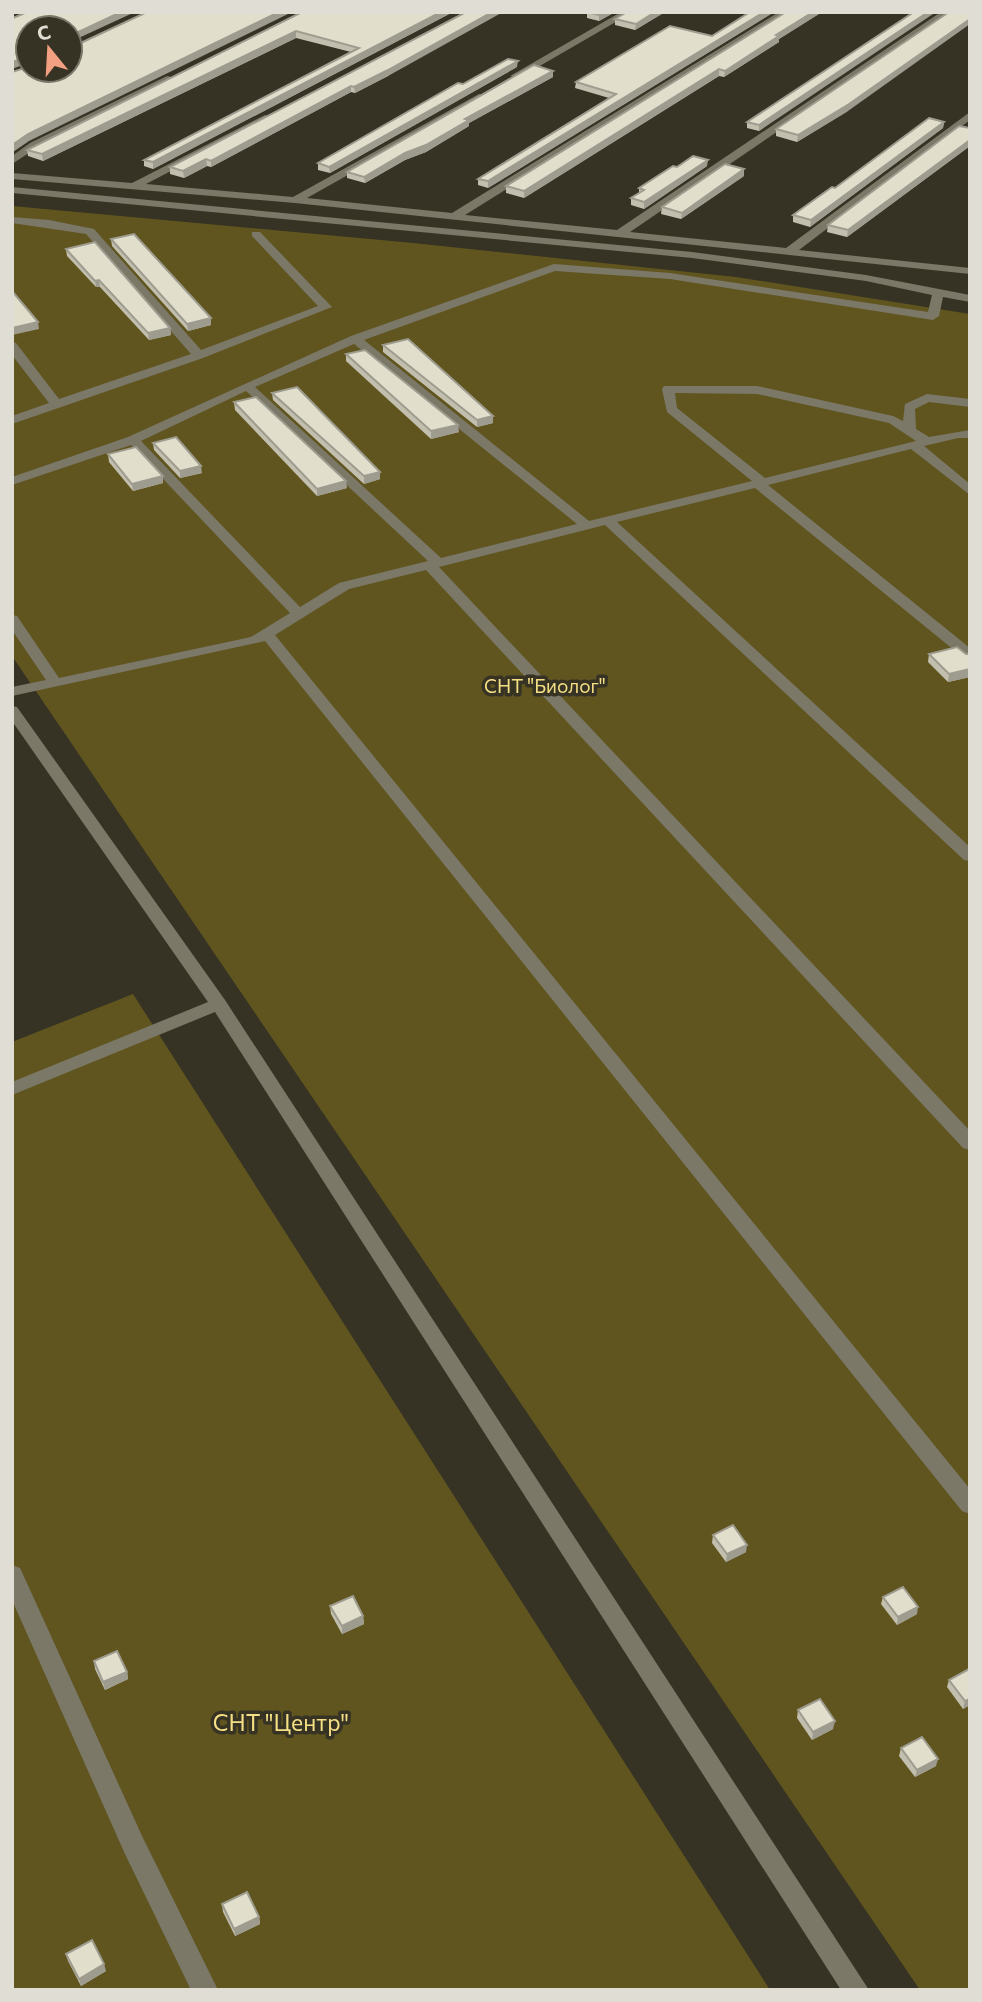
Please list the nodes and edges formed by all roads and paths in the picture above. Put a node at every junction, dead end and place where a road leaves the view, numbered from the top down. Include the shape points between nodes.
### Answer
1 (628, 12) edge
2 (786, 12) edge
3 (948, 12) edge
4 (182, 73) edge
5 (509, 79) edge
6 (486, 93) edge
7 (275, 113) edge
8 (970, 115) edge
9 (12, 161) edge
10 (12, 176) edge
11 (131, 188) junction
12 (12, 190) edge
13 (295, 200) junction
14 (453, 217) junction
15 (12, 220) edge
16 (256, 234) dead end
17 (620, 234) junction
18 (790, 251) junction
19 (970, 259) edge
20 (957, 270) junction
21 (970, 271) edge
22 (938, 292) junction
23 (970, 299) edge
24 (355, 339) junction
25 (12, 346) edge
26 (199, 355) junction
27 (247, 386) junction
28 (970, 403) edge
29 (58, 405) junction
30 (12, 420) edge
31 (910, 431) junction
32 (970, 434) edge
33 (133, 440) junction
34 (920, 444) junction
35 (12, 481) edge
36 (760, 483) junction
37 (970, 491) edge
38 (608, 521) junction
39 (587, 526) junction
40 (434, 564) junction
41 (299, 614) junction
42 (12, 619) edge
43 (267, 634) junction
44 (970, 656) edge
45 (55, 683) junction
46 (12, 692) edge
47 (12, 710) edge
48 (970, 856) edge
49 (219, 1004) junction
50 (12, 1089) edge
51 (970, 1143) edge
52 (970, 1504) edge
53 (12, 1576) edge
54 (205, 1990) edge
55 (856, 1990) edge

1 - 5 street
2 - 14 street
3 - 17 street
4 - 9 street via 34,145
6 - 13 street
7 - 11 street
8 - 18 street
10 - 11 street
11 - 13 street
12 - 22 street via 692,255
13 - 14 street
14 - 17 street
15 - 26 street via 90,231
16 - 26 street via 326,307
17 - 18 street
18 - 20 street
19 - 20 street
20 - 21 street
22 - 23 street
22 - 24 street via 933,316 670,276 555,267
24 - 27 street
24 - 39 street
25 - 29 street
26 - 29 street
27 - 33 street
27 - 40 street
28 - 31 street via 927,398 909,407
29 - 30 street
31 - 34 street
31 - 36 street via 893,420 757,390 668,389 671,409
32 - 34 street
33 - 35 street
33 - 41 street
34 - 36 street
34 - 37 street
36 - 38 street
36 - 44 street
38 - 39 street
38 - 48 street
39 - 40 street
40 - 41 street via 344,586
40 - 51 street
41 - 43 street
42 - 45 street
43 - 45 street
43 - 52 street
45 - 46 street
47 - 49 street
49 - 50 street
49 - 55 street
53 - 54 street via 134,1846

